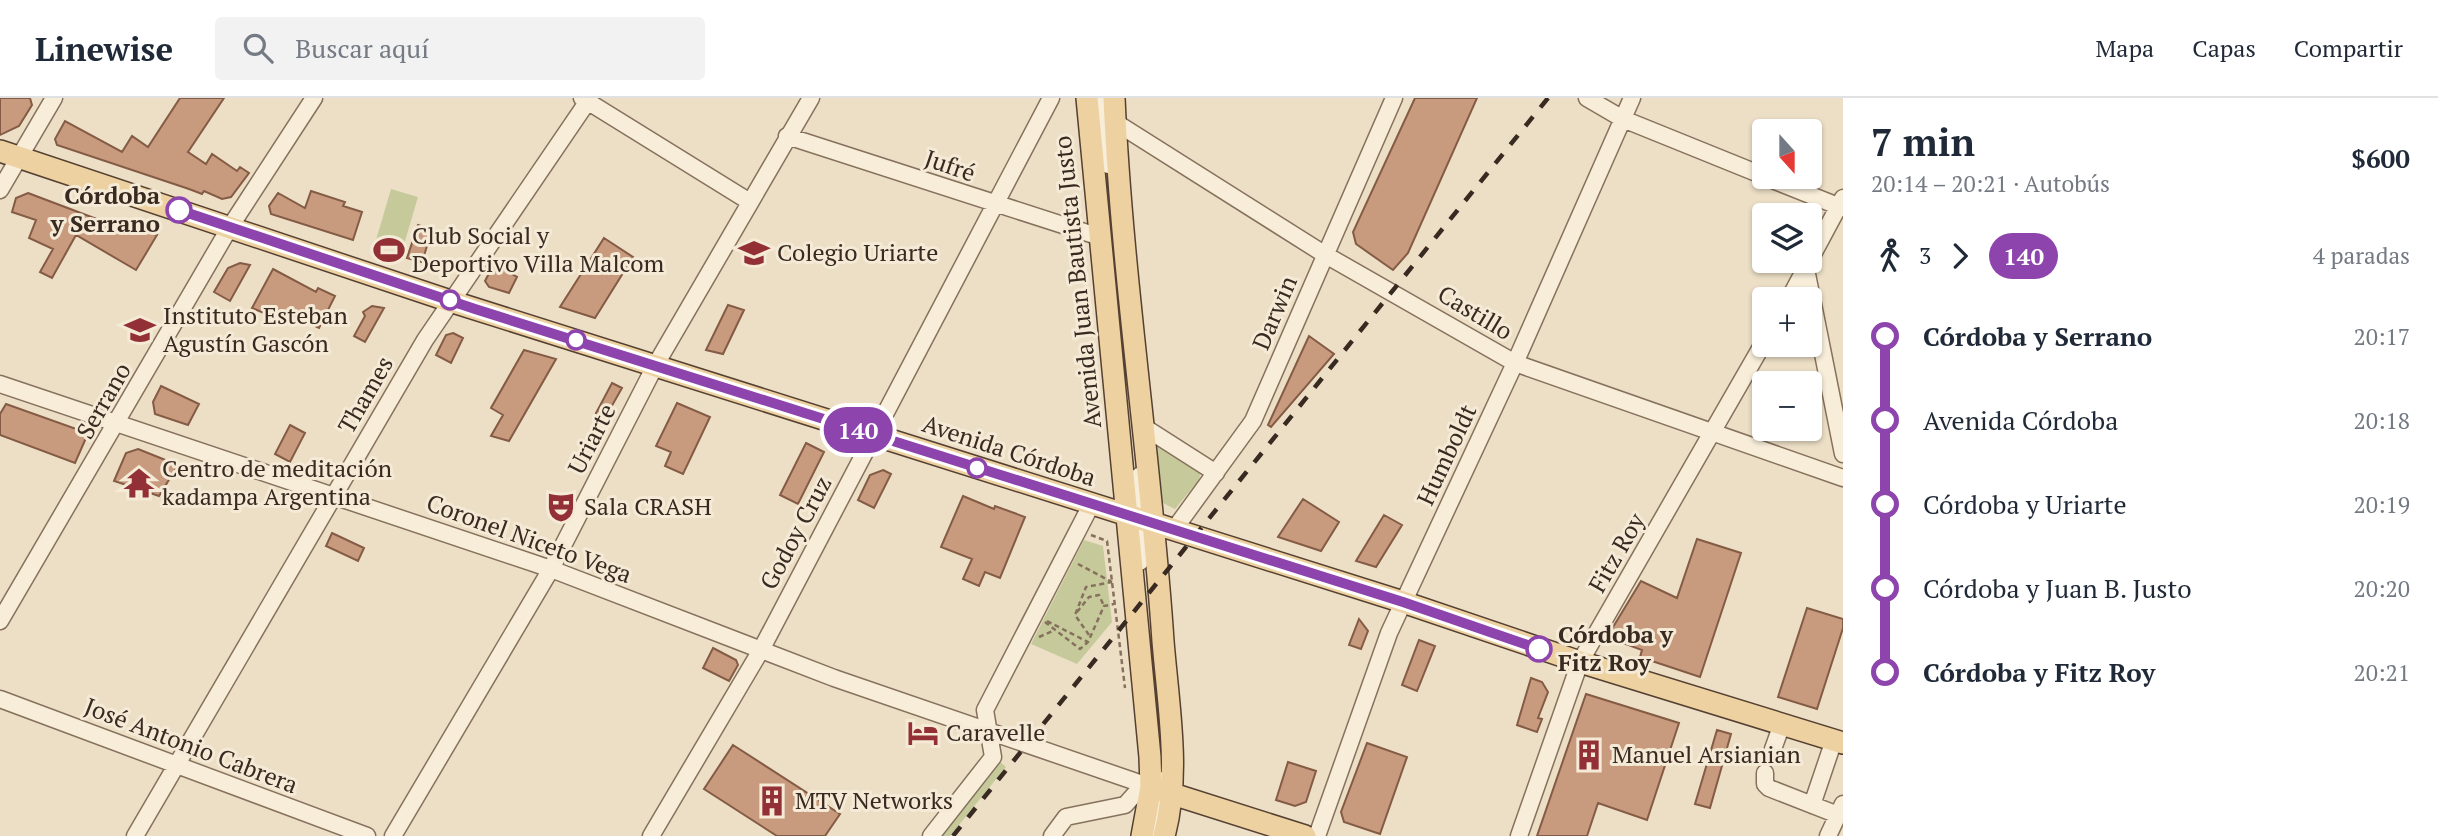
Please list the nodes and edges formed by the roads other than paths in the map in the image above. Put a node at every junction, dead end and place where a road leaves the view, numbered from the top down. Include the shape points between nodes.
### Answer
1 (54, 98) edge
2 (314, 98) edge
3 (811, 98) edge
4 (1051, 98) edge
5 (1087, 98) edge
6 (1101, 98) edge
7 (1114, 98) edge
8 (1394, 98) edge
9 (1587, 98) edge
10 (1632, 98) edge
11 (587, 99) edge
12 (1623, 119) junction
13 (1115, 122) junction
14 (787, 136) junction
15 (10, 154) edge
16 (1752, 172) edge
17 (1799, 189) edge
18 (0, 190) edge
19 (750, 202) junction
20 (1842, 204) edge
21 (995, 205) junction
22 (230, 227) junction
23 (1100, 237) junction
24 (1822, 240) edge
25 (1324, 254) junction
26 (1807, 273) edge
27 (450, 300) junction
28 (1756, 357) edge
29 (1515, 363) junction
30 (655, 366) junction
31 (0, 384) edge
32 (119, 422) junction
33 (1144, 427) junction
34 (1712, 434) junction
35 (873, 435) junction
36 (1843, 454) edge
37 (1216, 473) junction
38 (1843, 478) edge
39 (334, 494) junction
40 (1091, 505) junction
41 (1149, 523) junction
42 (551, 569) junction
43 (1403, 602) junction
44 (0, 621) edge
45 (761, 650) junction
46 (1580, 662) junction
47 (0, 699) edge
48 (1782, 724) junction
49 (989, 730) junction
50 (1839, 742) edge
51 (1773, 749) dead end
52 (177, 764) junction
53 (1765, 774) dead end
54 (1157, 789) junction
55 (1812, 805) junction
56 (1840, 809) edge
57 (1267, 830) edge
58 (135, 836) edge
59 (367, 836) edge
60 (393, 836) edge
61 (651, 836) edge
62 (931, 836) edge
63 (1052, 836) edge
64 (1142, 836) edge
65 (1153, 836) edge
66 (1164, 836) edge
67 (1305, 836) edge
68 (1317, 836) edge
69 (1519, 836) edge
70 (1828, 836) edge

1 - 15 street
2 - 22 street, Serrano
3 - 14 street, Uriarte
4 - 21 street, Godoy Cruz
5 - 23 main road, Avenida Juan Bautista Justo
6 - 41 street via 1140,482
7 - 13 main road, Avenida Juan Bautista Justo
8 - 25 street, Darwin
9 - 12 street
10 - 12 street, Humboldt
11 - 19 street
11 - 27 street, Thames
12 - 16 street
12 - 29 street, Humboldt
13 - 25 street, Castillo
13 - 33 main road, Avenida Juan Bautista Justo
14 - 19 street, Uriarte
14 - 21 street, Jufré
15 - 18 street
15 - 22 main road, Avenida Córdoba
17 - 20 street
19 - 30 street, Uriarte
20 - 24 street
21 - 23 street, Jufré
21 - 35 street, Godoy Cruz
22 - 27 main road, Avenida Córdoba
22 - 32 street, Serrano
23 - 41 main road, Avenida Juan Bautista Justo
25 - 29 street, Castillo
25 - 37 street, Darwin via 1258,410
26 - 36 street
27 - 30 main road, Avenida Córdoba
27 - 39 street, Thames
28 - 34 street, Fitz Roy
29 - 34 street, Castillo
29 - 43 street, Humboldt
30 - 35 main road, Avenida Córdoba
30 - 42 street, Uriarte
31 - 32 street, Coronel Niceto Vega
32 - 39 street, Coronel Niceto Vega
32 - 44 street, Serrano
33 - 37 street
33 - 41 main road, Avenida Juan Bautista Justo
34 - 38 street, Castillo
34 - 46 street, Fitz Roy
35 - 40 main road, Avenida Córdoba
35 - 45 street, Godoy Cruz
37 - 41 street, Darwin
39 - 42 street, Coronel Niceto Vega
39 - 52 street, Thames
40 - 41 main road, Avenida Córdoba
40 - 49 street via 985,710
41 - 43 main road, Avenida Córdoba
41 - 54 main road, Avenida Juan Bautista Justo
41 - 54 main road, Avenida Juan Bautista Justo
42 - 45 street, Coronel Niceto Vega
42 - 60 street, Uriarte
43 - 46 main road, Avenida Córdoba
43 - 68 street, Humboldt
45 - 49 street, Coronel Niceto Vega
45 - 61 street, Godoy Cruz
46 - 48 main road, Avenida Córdoba
46 - 69 street, Fitz Roy
47 - 52 street, José Antonio Cabrera
48 - 50 main road, Avenida Córdoba
48 - 51 street
49 - 54 street, Coronel Niceto Vega
49 - 62 street via 993,757
50 - 55 street
52 - 58 street, Thames
52 - 59 street, José Antonio Cabrera
53 - 55 street via 1769,788
54 - 57 main road
54 - 63 street via 1125,805 1066,817
54 - 64 main road, Avenida Juan Bautista Justo
54 - 65 street
54 - 66 main road, Avenida Juan Bautista Justo
55 - 56 street
56 - 70 street
57 - 67 main road

